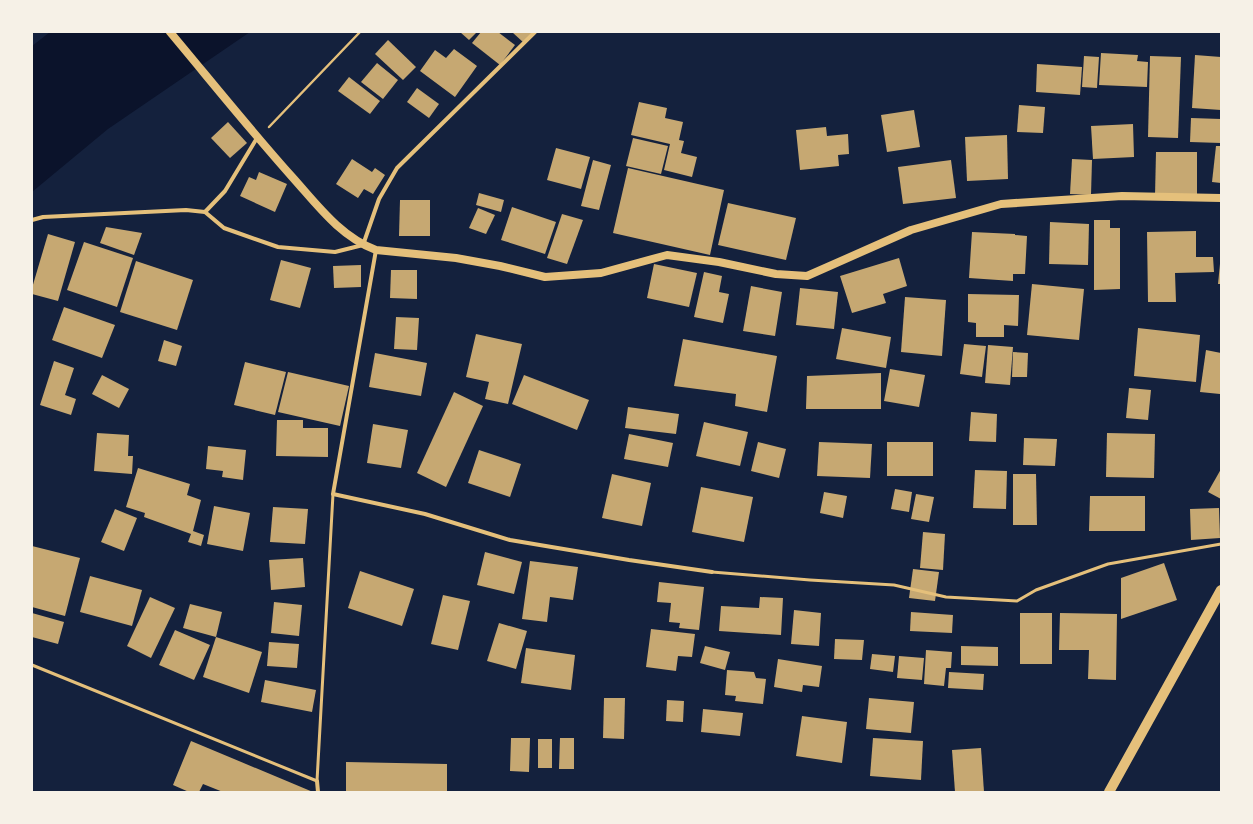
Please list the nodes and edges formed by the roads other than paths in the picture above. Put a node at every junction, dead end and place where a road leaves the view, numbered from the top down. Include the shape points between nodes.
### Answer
1 (170, 32) edge
2 (535, 32) edge
3 (257, 138) junction
4 (1221, 198) edge
5 (205, 212) junction
6 (32, 220) edge
7 (364, 245) junction
8 (376, 250) junction
9 (333, 494) junction
10 (1221, 544) edge
11 (712, 572) joint
12 (1221, 590) edge
13 (32, 665) edge
14 (317, 781) junction
15 (318, 792) edge
16 (1109, 792) edge

1 - 3 main road
2 - 7 street via 397,168 379,199
3 - 5 street via 225,191
3 - 7 main road via 339,229
4 - 8 main road via 1122,196 1001,204 911,230 807,276 776,274 719,262 666,255 601,273 545,277 456,258
5 - 6 street via 186,210 43,217
5 - 7 street via 224,228 278,247 335,252
7 - 8 main road
8 - 9 street
9 - 11 street via 425,514 510,540
9 - 14 lane
10 - 11 lane via 1108,564 1036,590 1017,601 946,597 894,585
12 - 16 main road
13 - 14 lane
14 - 15 street

